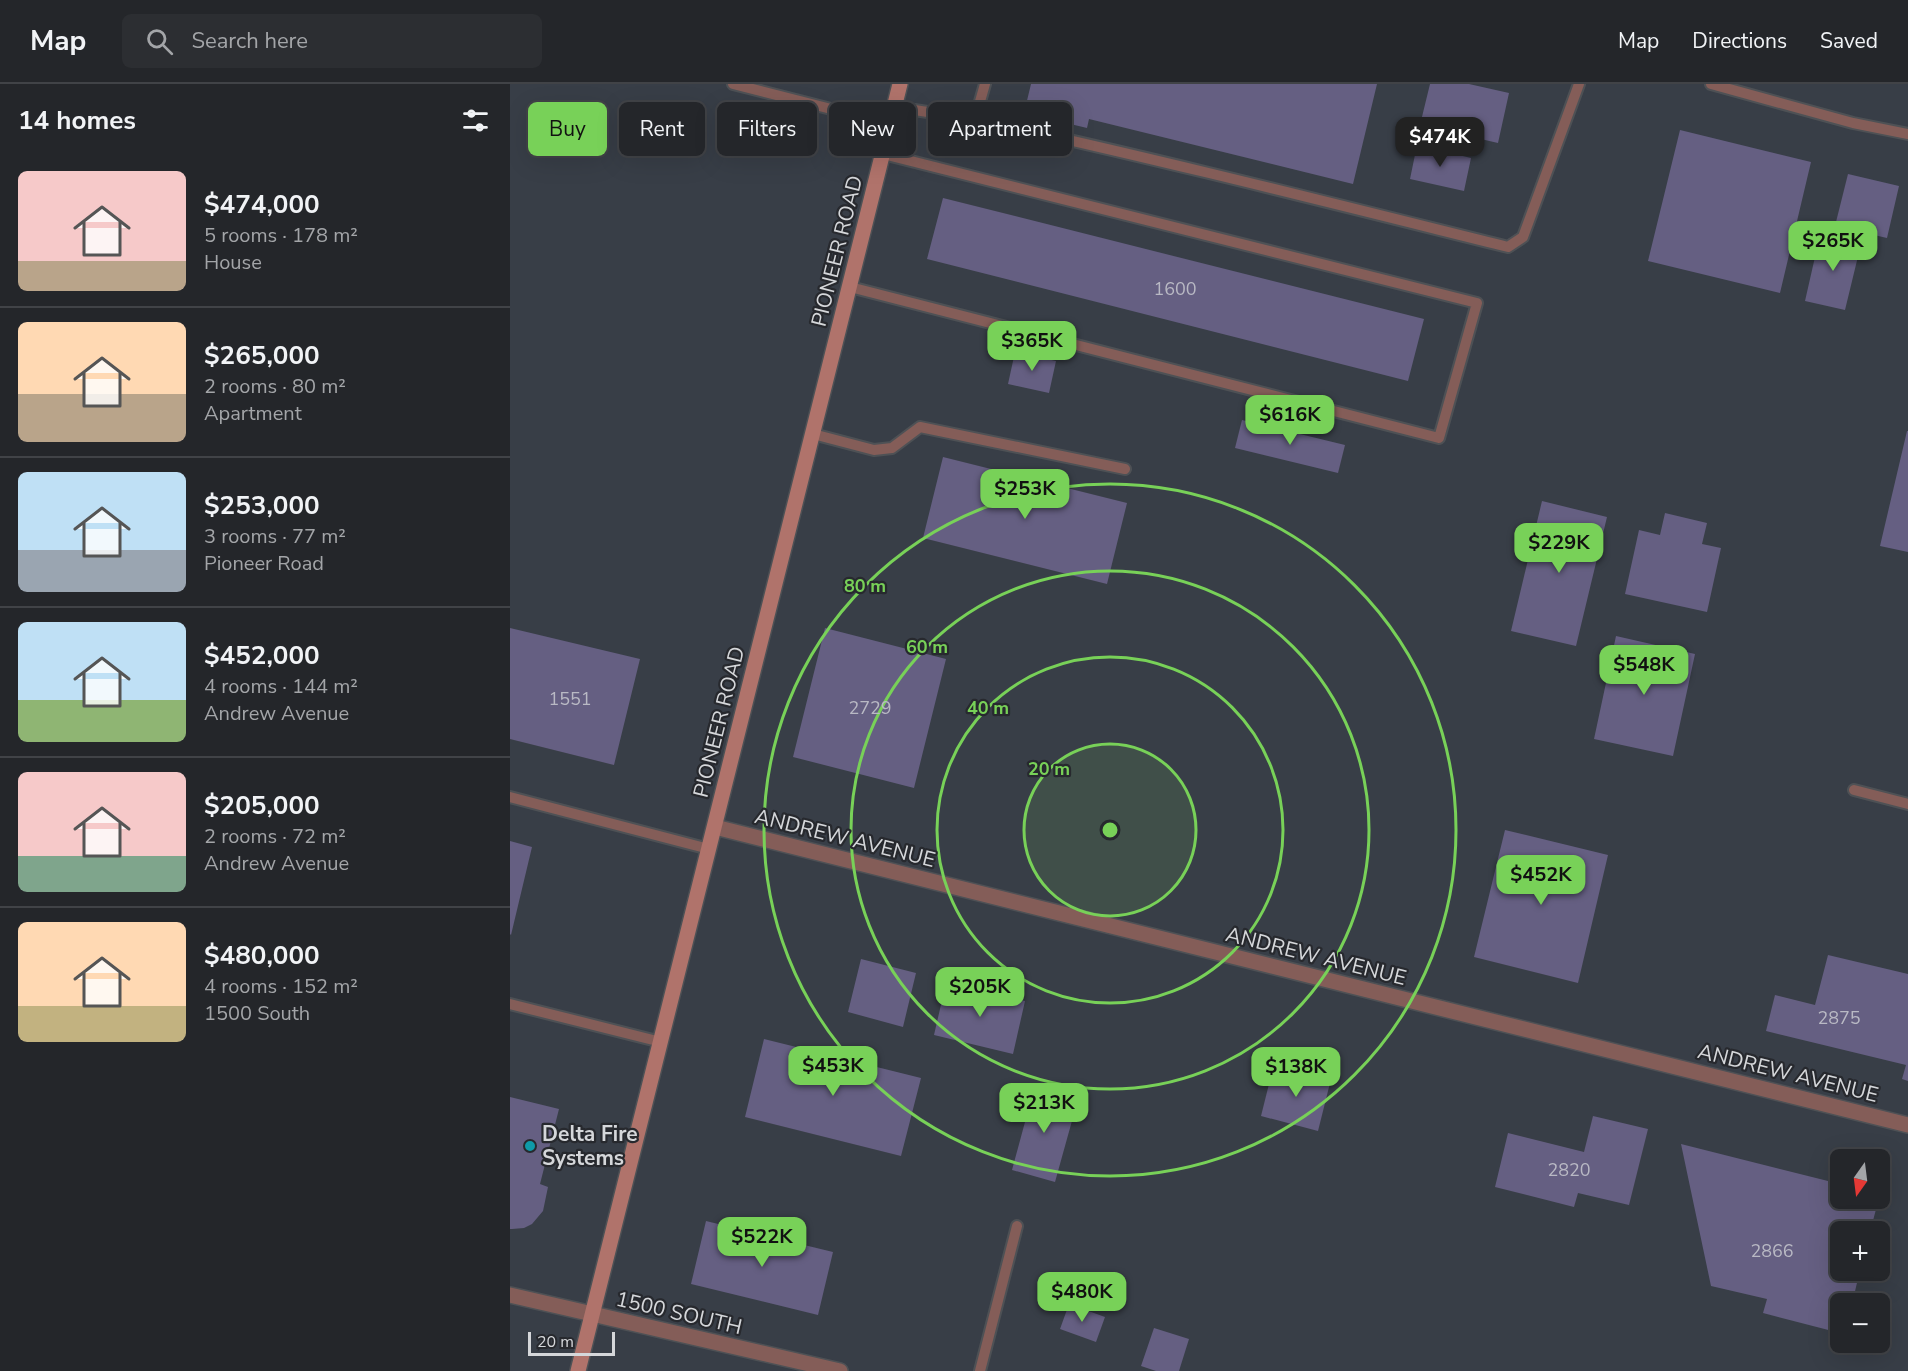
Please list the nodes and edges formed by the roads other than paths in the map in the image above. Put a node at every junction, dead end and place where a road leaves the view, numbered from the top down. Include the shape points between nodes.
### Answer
1 (733, 84) edge
2 (900, 84) edge
3 (985, 84) edge
4 (1579, 84) edge
5 (1711, 84) edge
6 (895, 102) edge
7 (980, 102) edge
8 (829, 108) edge
9 (1908, 134) edge
10 (1072, 141) edge
11 (883, 156) edge
12 (891, 156) edge
13 (850, 287) junction
14 (813, 434) junction
15 (1125, 469) dead end
16 (1854, 790) dead end
17 (510, 797) edge
18 (1908, 804) edge
19 (714, 827) junction
20 (709, 849) junction
21 (510, 1004) edge
22 (661, 1042) junction
23 (1908, 1125) edge
24 (1017, 1227) dead end
25 (510, 1295) edge
26 (592, 1316) junction
27 (579, 1371) edge
28 (840, 1371) edge
29 (980, 1371) edge

1 - 8 lane
2 - 6 main road, PIONEER ROAD
3 - 7 lane
4 - 10 lane via 1523,237 1508,247
5 - 9 lane
11 - 13 main road, PIONEER ROAD
12 - 13 lane via 1477,303 1439,438
13 - 14 main road, PIONEER ROAD
14 - 15 lane via 874,450 892,448 920,427
14 - 19 main road, PIONEER ROAD
16 - 18 lane
17 - 20 lane
19 - 20 main road, PIONEER ROAD
19 - 23 street, ANDREW AVENUE
20 - 22 main road, PIONEER ROAD
21 - 22 lane
22 - 26 main road, PIONEER ROAD
24 - 29 lane
25 - 26 street, 1500 SOUTH
26 - 27 main road, PIONEER ROAD
26 - 28 street, 1500 SOUTH

